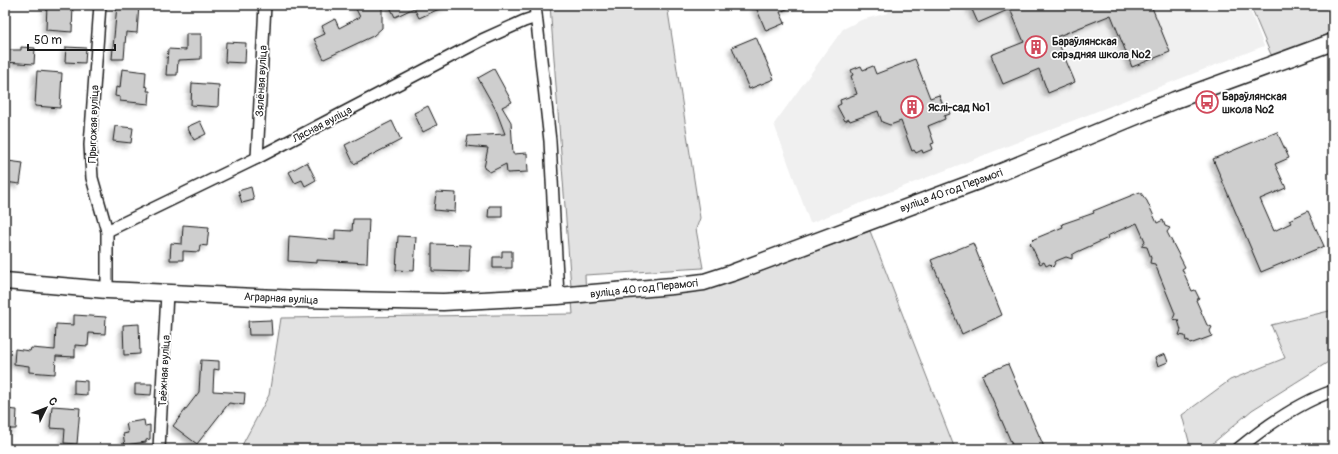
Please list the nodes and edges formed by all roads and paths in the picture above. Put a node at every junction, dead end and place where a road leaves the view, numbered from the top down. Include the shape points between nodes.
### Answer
1 (100, 5) edge
2 (265, 5) edge
3 (535, 5) edge
4 (536, 17) junction
5 (1333, 42) edge
6 (257, 158) junction
7 (107, 231) junction
8 (5, 282) edge
9 (107, 290) junction
10 (167, 293) junction
11 (558, 296) junction
12 (1333, 391) edge
13 (159, 449) edge
14 (1238, 449) edge

1 - 7 street, Прыгожая вуліца via 90,145 92,178
2 - 6 street, Зялёная вуліца
3 - 4 street
4 - 6 street, Лясная вуліца via 482,40
4 - 11 street via 550,141
5 - 11 street, вуліца 40 год Перамогі via 1175,100 999,173 732,273 704,282
6 - 7 street, Лясная вуліца
7 - 9 street, Прыгожая вуліца
8 - 9 street, Аграрная вуліца
9 - 10 street, Аграрная вуліца
10 - 11 street, Аграрная вуліца via 406,303
10 - 13 street, Таёжная вуліца
12 - 14 street via 1273,422

